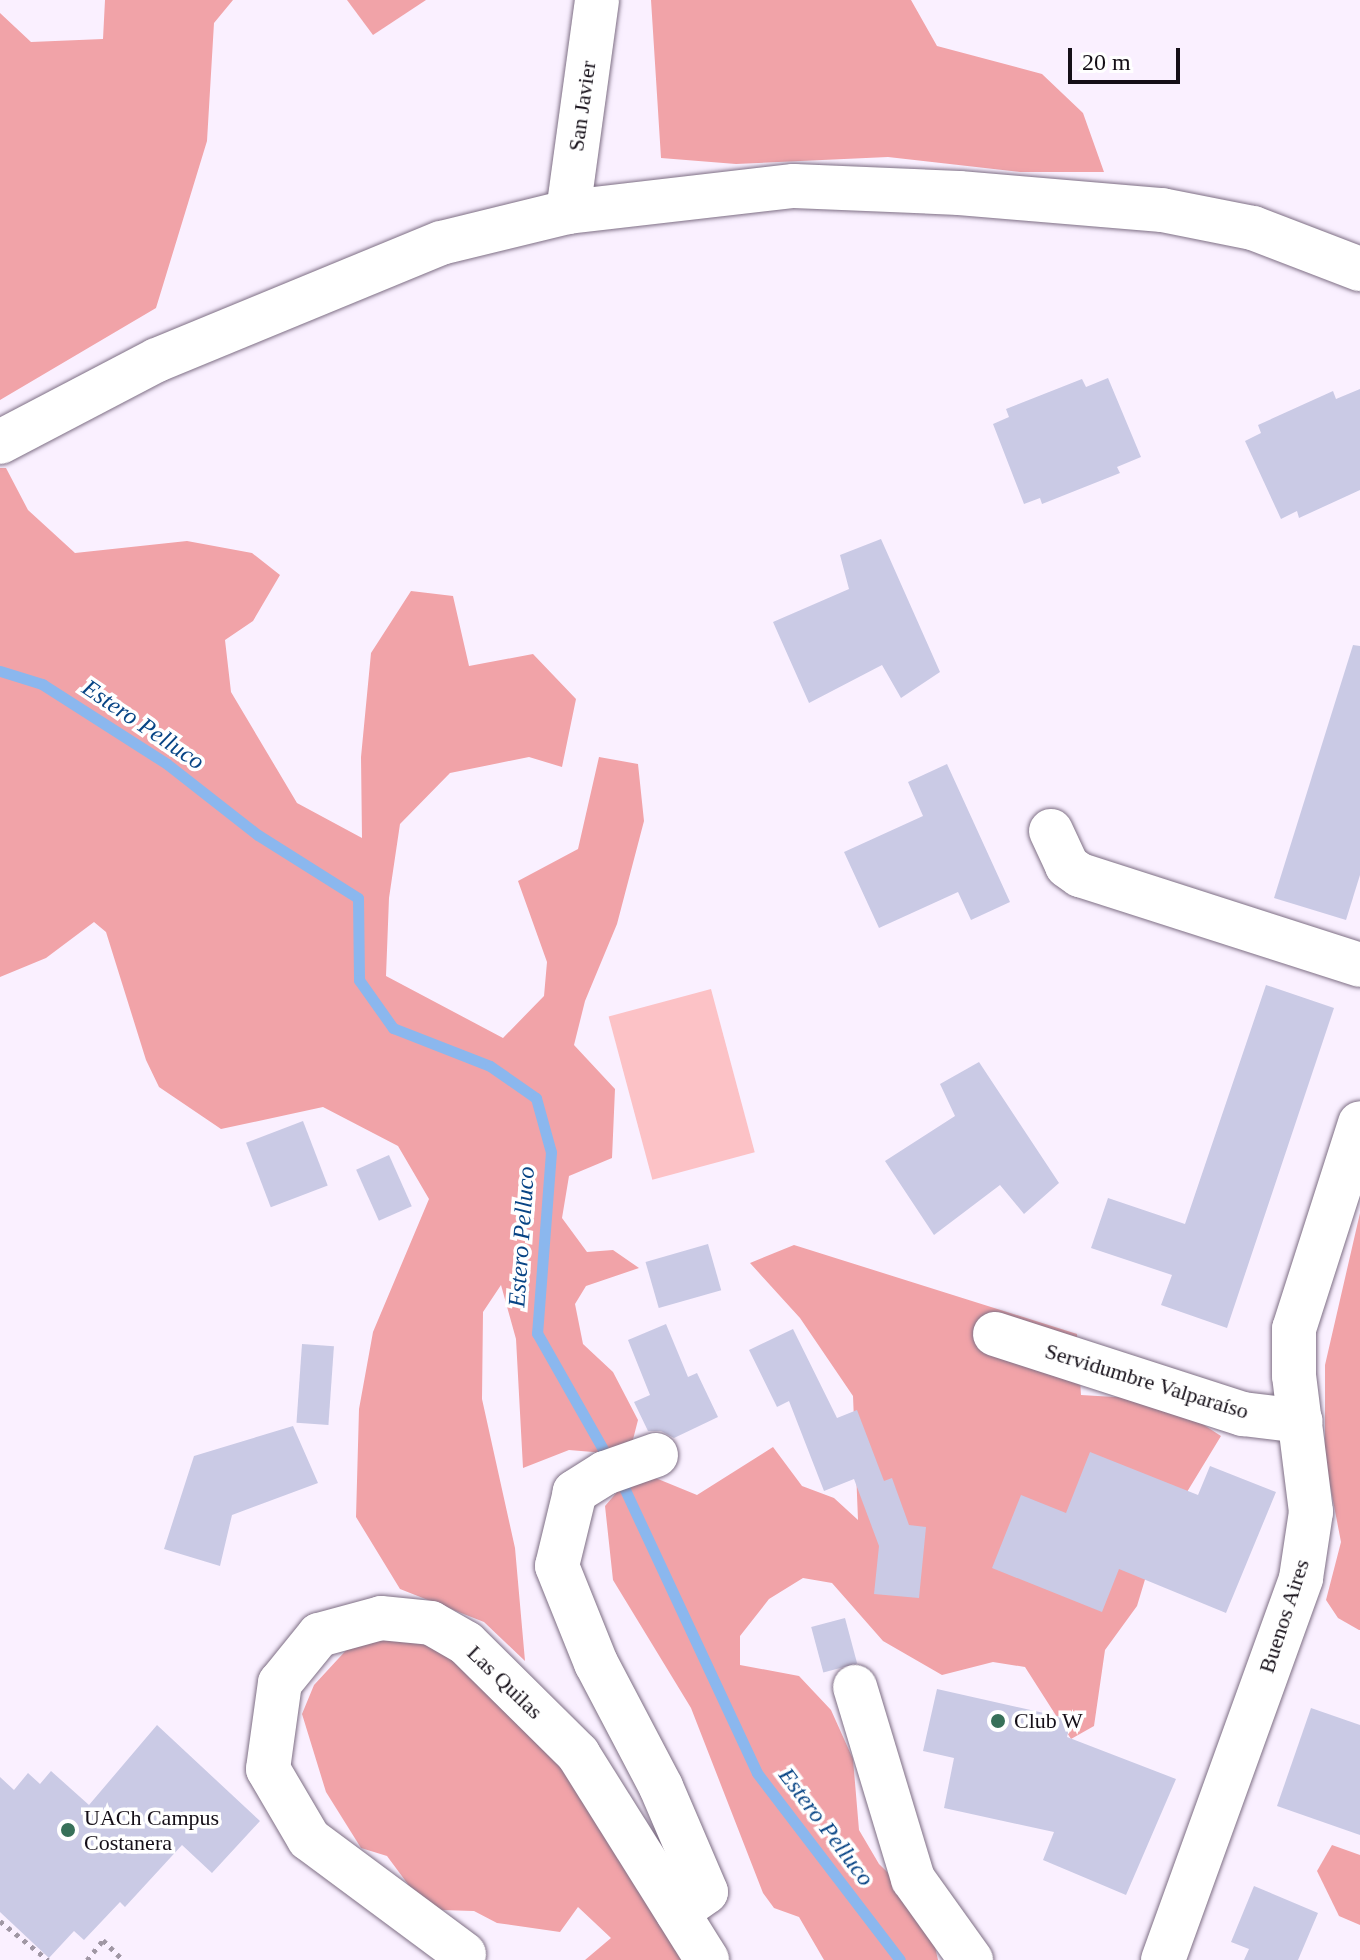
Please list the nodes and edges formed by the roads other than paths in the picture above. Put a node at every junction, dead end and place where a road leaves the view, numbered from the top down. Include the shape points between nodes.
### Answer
1 (597, 0) edge
2 (568, 212) junction
3 (1360, 269) edge
4 (0, 442) edge
5 (1051, 831) dead end
6 (1360, 965) edge
7 (1360, 1123) edge
8 (995, 1334) dead end
9 (1301, 1421) junction
10 (633, 1463) dead end
11 (855, 1687) dead end
12 (677, 1912) junction
13 (464, 1954) dead end
14 (707, 1960) edge
15 (971, 1960) edge
16 (1163, 1960) edge

1 - 2 street, San Javier
2 - 3 street via 794,186 973,194 1162,210 1253,228
2 - 4 street via 441,243 157,360
5 - 6 street via 1059,853 1080,875
7 - 9 street, Buenos Aires via 1294,1329
8 - 9 street, Servidumbre Valparaíso via 1243,1414
9 - 16 street, Buenos Aires via 1311,1512 1301,1578
10 - 12 street via 575,1492 557,1566 596,1663 661,1787 706,1892
11 - 15 street via 913,1879
12 - 13 street, Las Quilas via 578,1754 466,1643 431,1623 381,1618 319,1635 280,1683 268,1769 309,1839
12 - 14 street, Las Quilas

